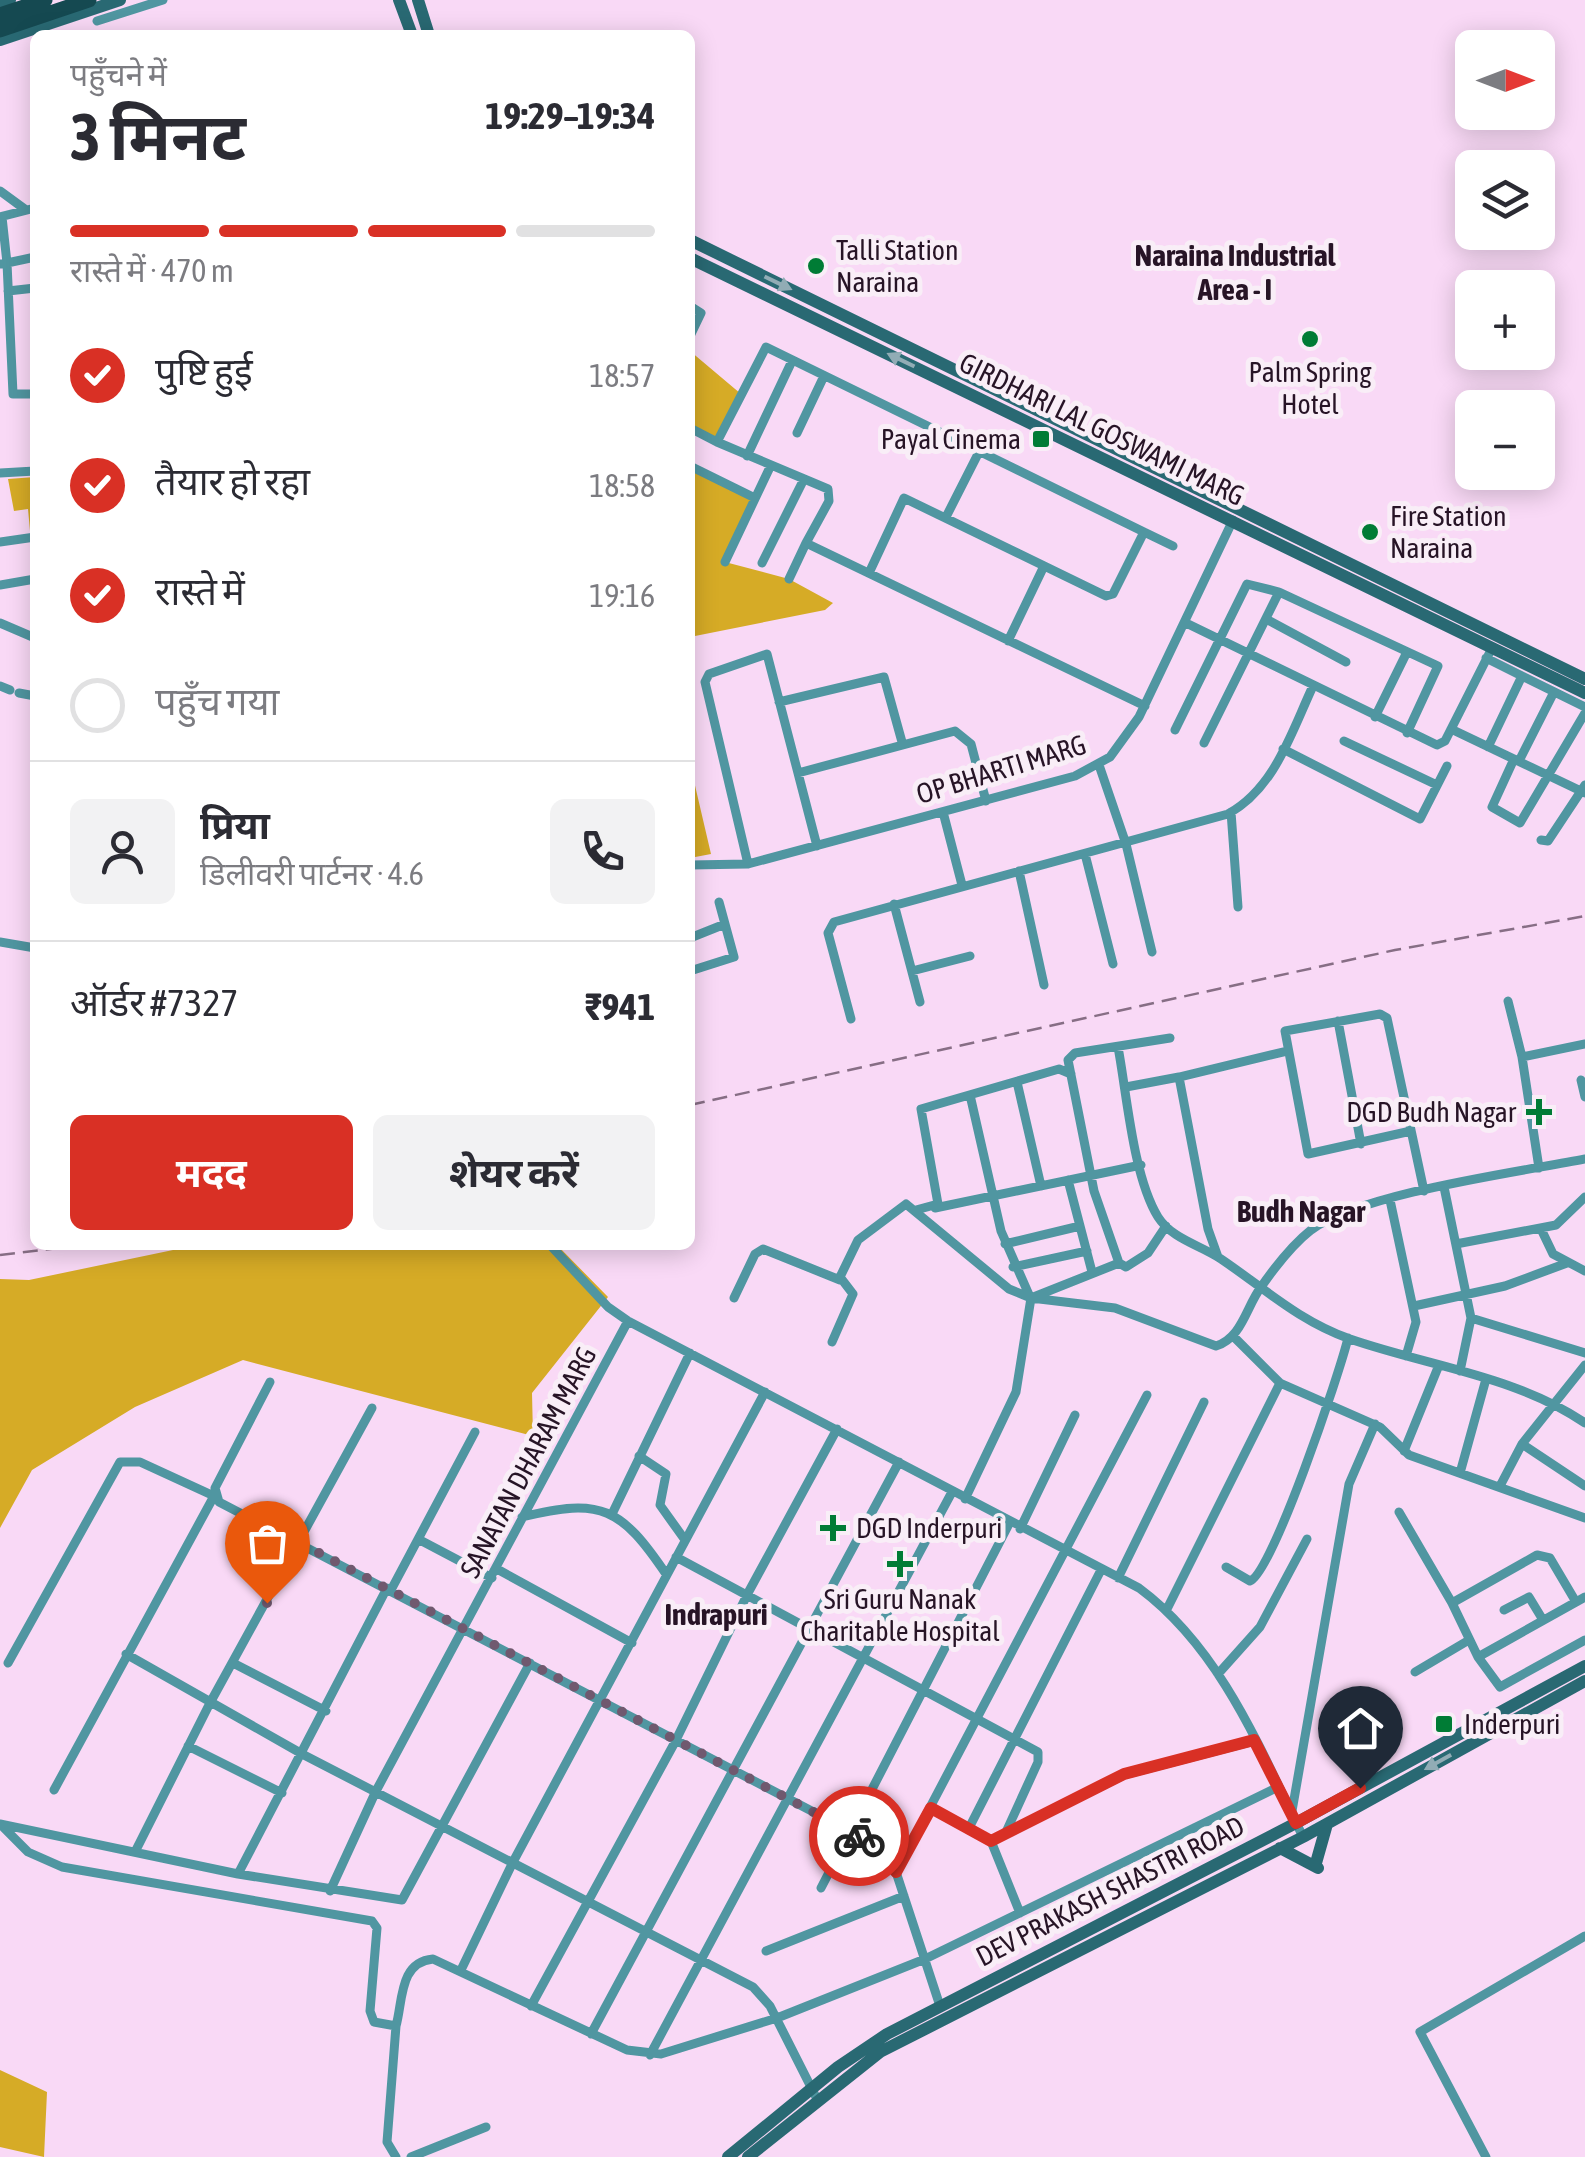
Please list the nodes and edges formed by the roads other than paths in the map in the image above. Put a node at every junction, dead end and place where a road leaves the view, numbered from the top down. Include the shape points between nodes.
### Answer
1 (10, 0) edge
2 (44, 0) edge
3 (120, 0) edge
4 (163, 0) edge
5 (400, 0) edge
6 (418, 0) edge
7 (0, 4) edge
8 (93, 10) edge
9 (0, 15) edge
10 (0, 30) edge
11 (30, 30) edge
12 (31, 30) edge
13 (410, 30) edge
14 (427, 30) edge
15 (0, 40) edge
16 (0, 191) edge
17 (30, 209) edge
18 (1, 217) edge
19 (695, 243) edge
20 (30, 258) edge
21 (695, 260) edge
22 (4, 264) edge
23 (30, 289) edge
24 (8, 292) junction
25 (792, 361) junction
26 (824, 376) junction
27 (0, 394) edge
28 (13, 394) junction
29 (30, 394) edge
30 (695, 431) edge
31 (797, 433) dead end
32 (717, 442) junction
33 (979, 452) junction
34 (747, 456) junction
35 (772, 465) junction
36 (695, 468) edge
37 (30, 471) edge
38 (0, 474) edge
39 (804, 479) junction
40 (755, 498) junction
41 (1236, 514) junction
42 (946, 517) junction
43 (1144, 532) junction
44 (30, 538) edge
45 (0, 542) edge
46 (806, 543) junction
47 (1173, 546) dead end
48 (725, 562) dead end
49 (762, 563) dead end
50 (1044, 566) junction
51 (869, 574) junction
52 (788, 579) dead end
53 (30, 580) edge
54 (0, 585) edge
55 (1279, 592) junction
56 (1266, 620) junction
57 (0, 623) edge
58 (1186, 623) junction
59 (30, 636) edge
60 (1220, 640) junction
61 (1008, 641) junction
62 (1407, 652) junction
63 (1489, 653) junction
64 (1250, 654) junction
65 (1346, 662) dead end
66 (1522, 676) junction
67 (1585, 678) edge
68 (1314, 686) junction
69 (1554, 692) junction
70 (1585, 693) edge
71 (779, 702) junction
72 (1145, 706) junction
73 (1585, 710) edge
74 (1375, 717) junction
75 (1451, 729) junction
76 (1175, 730) dead end
77 (1407, 733) junction
78 (1344, 741) dead end
79 (902, 742) junction
80 (1204, 743) dead end
81 (1488, 746) junction
82 (1283, 749) junction
83 (1516, 760) junction
84 (1099, 765) junction
85 (1447, 766) dead end
86 (798, 772) junction
87 (1550, 776) junction
88 (1437, 785) junction
89 (1584, 790) edge
90 (986, 801) junction
91 (942, 812) junction
92 (1231, 812) junction
93 (1541, 840) dead end
94 (1126, 844) junction
95 (817, 846) junction
96 (1084, 854) junction
97 (748, 864) junction
98 (695, 865) edge
99 (1019, 872) junction
100 (962, 886) junction
101 (719, 902) dead end
102 (894, 904) junction
103 (1238, 907) dead end
104 (725, 924) junction
105 (695, 936) edge
106 (0, 942) edge
107 (30, 947) edge
108 (1152, 952) dead end
109 (970, 956) dead end
110 (1112, 964) dead end
111 (695, 970) edge
112 (912, 971) junction
113 (1044, 984) dead end
114 (1508, 1001) dead end
115 (920, 1002) dead end
116 (851, 1019) dead end
117 (1338, 1021) junction
118 (1170, 1038) dead end
119 (1585, 1044) edge
120 (1118, 1047) junction
121 (1287, 1051) junction
122 (1522, 1057) junction
123 (1070, 1074) junction
124 (1178, 1077) junction
125 (1580, 1080) dead end
126 (1017, 1082) junction
127 (1126, 1087) junction
128 (970, 1095) junction
129 (1585, 1097) edge
130 (1411, 1131) junction
131 (1361, 1144) junction
132 (1585, 1159) edge
133 (1141, 1165) junction
134 (1539, 1168) junction
135 (1090, 1175) junction
136 (1068, 1180) junction
137 (1041, 1186) junction
138 (1444, 1187) junction
139 (1424, 1190) junction
140 (992, 1197) junction
141 (1585, 1197) edge
142 (1390, 1200) junction
143 (936, 1208) junction
144 (916, 1210) junction
145 (1080, 1226) junction
146 (1166, 1226) junction
147 (1541, 1229) junction
148 (1005, 1244) junction
149 (1456, 1244) junction
150 (555, 1250) edge
151 (1087, 1252) junction
152 (1218, 1257) junction
153 (1567, 1262) junction
154 (1119, 1263) junction
155 (1013, 1266) junction
156 (1585, 1271) edge
157 (1092, 1272) junction
158 (840, 1280) junction
159 (1258, 1290) junction
160 (1466, 1294) junction
161 (734, 1298) dead end
162 (1031, 1298) junction
163 (1414, 1306) junction
164 (1472, 1318) junction
165 (628, 1322) junction
166 (1233, 1336) junction
167 (1348, 1338) junction
168 (832, 1342) dead end
169 (1585, 1352) edge
170 (690, 1353) junction
171 (1406, 1356) junction
172 (1438, 1365) junction
173 (1585, 1365) edge
174 (1460, 1371) junction
175 (1486, 1379) junction
176 (270, 1382) dead end
177 (1280, 1383) junction
178 (765, 1392) junction
179 (1147, 1394) dead end
180 (1204, 1402) dead end
181 (1555, 1402) junction
182 (1324, 1405) junction
183 (372, 1408) dead end
184 (1075, 1415) dead end
185 (1585, 1423) edge
186 (1375, 1424) junction
187 (837, 1430) junction
188 (474, 1432) dead end
189 (1522, 1444) junction
190 (1404, 1451) junction
191 (639, 1456) junction
192 (899, 1462) junction
193 (1460, 1473) junction
194 (1500, 1486) junction
195 (1585, 1486) edge
196 (952, 1492) junction
197 (214, 1496) junction
198 (965, 1499) junction
199 (613, 1512) junction
200 (1399, 1512) dead end
201 (522, 1516) junction
202 (1585, 1518) edge
203 (1015, 1526) junction
204 (418, 1539) junction
205 (1306, 1539) dead end
206 (686, 1540) junction
207 (300, 1543) junction
208 (1068, 1553) junction
209 (676, 1557) junction
210 (1226, 1567) dead end
211 (1101, 1570) junction
212 (494, 1574) junction
213 (666, 1574) junction
214 (1118, 1578) junction
215 (389, 1589) junction
216 (748, 1593) junction
217 (1580, 1600) edge
218 (1452, 1603) junction
219 (1167, 1609) junction
220 (1504, 1610) dead end
221 (1543, 1620) junction
222 (464, 1627) junction
223 (809, 1628) junction
224 (1470, 1640) junction
225 (1585, 1640) edge
226 (632, 1643) junction
227 (126, 1654) junction
228 (1478, 1657) junction
229 (862, 1658) junction
230 (8, 1663) dead end
231 (233, 1663) junction
232 (530, 1663) junction
233 (1585, 1666) edge
234 (1415, 1672) dead end
235 (1218, 1674) junction
236 (1585, 1681) edge
237 (922, 1692) junction
238 (601, 1702) junction
239 (210, 1703) junction
240 (326, 1711) junction
241 (979, 1721) junction
242 (1016, 1740) junction
243 (1254, 1740) junction
244 (675, 1742) junction
245 (188, 1746) junction
246 (304, 1754) junction
247 (733, 1773) junction
248 (1278, 1787) junction
249 (54, 1790) dead end
250 (376, 1791) junction
251 (282, 1793) junction
252 (788, 1802) junction
253 (931, 1808) junction
254 (1294, 1819) junction
255 (0, 1824) edge
256 (1328, 1824) junction
257 (443, 1825) junction
258 (970, 1826) junction
259 (848, 1830) junction
260 (1006, 1832) junction
261 (1303, 1837) junction
262 (991, 1841) junction
263 (1280, 1848) junction
264 (135, 1852) junction
265 (513, 1862) junction
266 (896, 1872) junction
267 (238, 1874) junction
268 (821, 1888) dead end
269 (330, 1890) junction
270 (904, 1896) junction
271 (586, 1902) junction
272 (1020, 1914) junction
273 (645, 1932) junction
274 (1585, 1936) edge
275 (766, 1951) dead end
276 (925, 1958) junction
277 (702, 1963) junction
278 (461, 1970) junction
279 (531, 2006) junction
280 (940, 2006) junction
281 (777, 2018) junction
282 (396, 2026) junction
283 (591, 2034) junction
284 (650, 2055) junction
285 (814, 2094) junction
286 (486, 2128) dead end
287 (396, 2157) edge
288 (411, 2157) edge
289 (728, 2157) edge
290 (748, 2157) edge
291 (1486, 2157) edge

1 - 7 main road
2 - 9 main road
3 - 8 main road
4 - 8 street
5 - 13 main road
6 - 14 main road
8 - 10 main road
8 - 12 main road
11 - 15 main road
16 - 17 street
17 - 18 street
18 - 22 street
19 -> 41 main road, GIRDHARI LAL GOSWAMI MARG
20 - 22 street
41 -> 21 main road, GIRDHARI LAL GOSWAMI MARG
22 - 24 street
23 - 24 street
24 - 28 street
25 - 26 street
25 - 32 street via 764,348
25 - 34 street
26 - 31 street
26 - 33 street
27 - 28 street
28 - 29 street
30 - 32 street
32 - 34 street
33 - 42 street
33 - 43 street
34 - 35 street
35 - 39 street
35 - 40 street
36 - 40 street
37 - 38 street
39 - 46 street via 831,496
39 - 49 street
40 - 48 street
41 - 58 street, OP BHARTI MARG
41 - 63 main road, GIRDHARI LAL GOSWAMI MARG
41 - 67 main road, GIRDHARI LAL GOSWAMI MARG
42 - 50 street
42 - 51 street via 902,499
43 - 47 street
43 - 50 street via 1111,596
44 - 45 street
46 - 51 street
46 - 52 street
50 - 61 street
51 - 61 street
53 - 54 street
55 - 56 street
55 - 60 street via 1247,584
55 - 62 street
56 - 64 street
56 - 65 street
57 - 59 street
58 - 60 street
58 - 72 street, OP BHARTI MARG
60 - 64 street
60 - 76 street
61 - 72 street
62 - 74 street
62 - 77 street via 1439,669
63 - 66 street
63 - 70 main road, GIRDHARI LAL GOSWAMI MARG
63 - 75 street
64 - 68 street
64 - 80 street
66 - 69 street
66 - 81 street
68 - 74 street
68 - 82 street
69 - 73 street
69 - 83 street
71 - 79 street via 884,677
71 - 86 street
71 - 97 street via 769,654 706,677
72 - 84 street, OP BHARTI MARG
73 - 87 street
74 - 77 street
75 - 77 street via 1438,745
75 - 81 street
78 - 88 street
79 - 86 street
79 - 90 street via 960,733 971,744
81 - 83 street
82 - 88 street via 1420,820
82 - 92 street via 1257,794
83 - 87 street
83 - 87 street via 1492,808 1517,822 1524,822
84 - 90 street, OP BHARTI MARG
84 - 94 street
85 - 88 street
86 - 95 street
87 - 89 street
89 - 93 street via 1548,841
90 - 91 street, OP BHARTI MARG
91 - 95 street, OP BHARTI MARG
91 - 100 street
92 - 94 street
92 - 103 street
94 - 96 street
94 - 108 street
95 - 97 street, OP BHARTI MARG
96 - 99 street
96 - 110 street
97 - 98 street, OP BHARTI MARG
99 - 100 street
99 - 113 street
100 - 102 street
101 - 104 street
102 - 112 street
102 - 116 street via 829,929
104 - 105 street
104 - 111 street via 732,959
106 - 107 street
109 - 112 street
112 - 115 street
114 - 122 street
117 - 121 street via 1285,1031
117 - 130 street via 1387,1018
117 - 131 street
118 - 120 street
119 - 122 street
120 - 123 street via 1071,1054
120 - 127 street
121 - 124 street
121 - 131 street via 1308,1154
122 - 134 street
123 - 126 street via 1060,1069
123 - 135 street
124 - 127 street
124 - 152 street
125 - 129 street
126 - 128 street
126 - 137 street
127 - 133 street
128 - 140 street
128 - 143 street via 921,1109
130 - 131 street
130 - 139 street
132 - 134 street
133 - 135 street
133 - 146 street
134 - 138 street
135 - 136 street
135 - 154 street
136 - 137 street
136 - 145 street
137 - 140 street
138 - 139 street
138 - 149 street
139 - 142 street
140 - 143 street
140 - 148 street
141 - 147 street via 1566,1219
142 - 159 street via 1314,1228
142 - 163 street
143 - 144 street
144 - 158 street via 900,1207 858,1240
144 - 162 street via 1009,1288
145 - 148 street
145 - 151 street
146 - 152 street
146 - 154 street via 1141,1259
147 - 149 street
147 - 153 street via 1550,1249
148 - 155 street
149 - 160 street
150 - 165 street
151 - 155 street
151 - 157 street
152 - 159 street
153 - 156 street
153 - 160 street
154 - 157 street
155 - 162 street
157 - 162 street
158 - 161 street via 763,1250
158 - 168 street via 853,1294
159 - 166 street
159 - 167 street
160 - 163 street
160 - 164 street
162 - 166 street via 1115,1308 1209,1345
162 - 198 street via 1016,1392
163 - 171 street via 1416,1330
164 - 169 street
164 - 174 street
165 - 170 street
165 - 201 street, SANATAN DHARAM MARG
166 - 177 street
167 - 171 street
167 - 182 street
170 - 178 street
170 - 191 street
171 - 172 street
172 - 174 street
172 - 190 street
173 - 181 street
174 - 175 street
175 - 181 street
175 - 193 street
176 - 197 street
177 - 182 street
177 - 219 street
178 - 187 street
178 - 206 street
179 - 208 street
180 - 214 street
181 - 185 street
181 - 189 street
182 - 186 street
182 - 210 street via 1259,1578
183 - 207 street
184 - 203 street
186 - 190 street
186 - 254 street via 1349,1484
187 - 192 street
187 - 216 street
188 - 204 street
189 - 194 street
189 - 195 street
190 - 193 street
191 - 199 street
191 - 206 street via 666,1474 660,1505
192 - 196 street
192 - 223 street
193 - 194 street
194 - 202 street
196 - 198 street
196 - 229 street
197 - 207 street
197 - 227 street
197 - 230 street via 140,1462 120,1462
198 - 203 street
199 - 201 street via 581,1506
199 - 213 street
200 - 218 street
201 - 212 street, SANATAN DHARAM MARG
203 - 208 street
203 - 237 street
204 - 212 street
204 - 215 street
205 - 235 street via 1260,1627
206 - 209 street
207 - 215 street
207 - 231 street
208 - 211 street
208 - 241 street
209 - 213 street
209 - 216 street
211 - 214 street
211 - 242 street
212 - 222 street, SANATAN DHARAM MARG
212 - 226 street
213 - 226 street
214 - 219 street
215 - 222 street
215 - 240 street
216 - 223 street
216 - 244 street
217 - 218 street via 1550,1558 1537,1555
217 - 221 street
218 - 224 street
219 - 235 street
220 - 221 street via 1530,1598
221 - 228 street
222 - 232 street
222 - 250 street, SANATAN DHARAM MARG
223 - 229 street
223 - 247 street
224 - 228 street
224 - 234 street
225 - 228 street via 1500,1687
226 - 238 street
227 - 239 street
227 - 249 street
229 - 237 street
229 - 252 street
231 - 239 street
231 - 240 street
232 - 238 street
232 - 257 street
233 - 254 main road, DEV PRAKASH SHASTRI ROAD
235 - 243 street
236 -> 256 main road, DEV PRAKASH SHASTRI ROAD
237 - 241 street
237 - 259 street
238 - 244 street
238 - 265 street
239 - 245 street
239 - 246 street
240 - 246 street
241 - 242 street
241 - 253 street
242 - 258 street
242 - 260 street via 1040,1756
243 - 248 street
243 - 260 street via 1124,1774
244 - 247 street
244 - 271 street
245 - 251 street
245 - 264 street
246 - 250 street
246 - 251 street
247 - 252 street
247 - 273 street
248 - 254 street
248 - 272 street
250 - 257 street
250 - 269 street, SANATAN DHARAM MARG
251 - 267 street
252 - 259 street
252 - 277 street
253 - 258 street
253 - 266 street
254 - 261 street
254 - 280 main road, DEV PRAKASH SHASTRI ROAD
255 - 264 street
255 - 282 street via 28,1852 62,1867 372,1922 377,1928 370,2016
256 - 261 main road, DEV PRAKASH SHASTRI ROAD
256 - 263 main road via 1317,1865
257 - 265 street
257 - 269 street via 402,1900
258 - 262 street
259 - 266 street via 888,1857
259 - 268 street
260 - 262 street
261 - 263 main road, DEV PRAKASH SHASTRI ROAD
262 - 272 street
263 - 285 main road, DEV PRAKASH SHASTRI ROAD via 926,2026
264 - 267 street
265 - 271 street
265 - 278 street
266 - 270 street
267 - 269 street
270 - 275 street
270 - 276 street
271 - 273 street
271 - 279 street
272 - 276 street
273 - 277 street
273 - 283 street
274 - 291 street via 1420,2032
276 - 280 street
276 - 281 street
277 - 281 street via 753,1988
277 - 284 street
278 - 279 street
278 - 282 street via 433,1959 414,1966
279 - 283 street
280 - 285 main road, DEV PRAKASH SHASTRI ROAD via 861,2050
281 - 284 street
281 - 285 street
282 - 287 street via 387,2142
283 - 284 street
285 - 289 main road, DEV PRAKASH SHASTRI ROAD
285 - 290 main road, DEV PRAKASH SHASTRI ROAD
286 - 288 street

